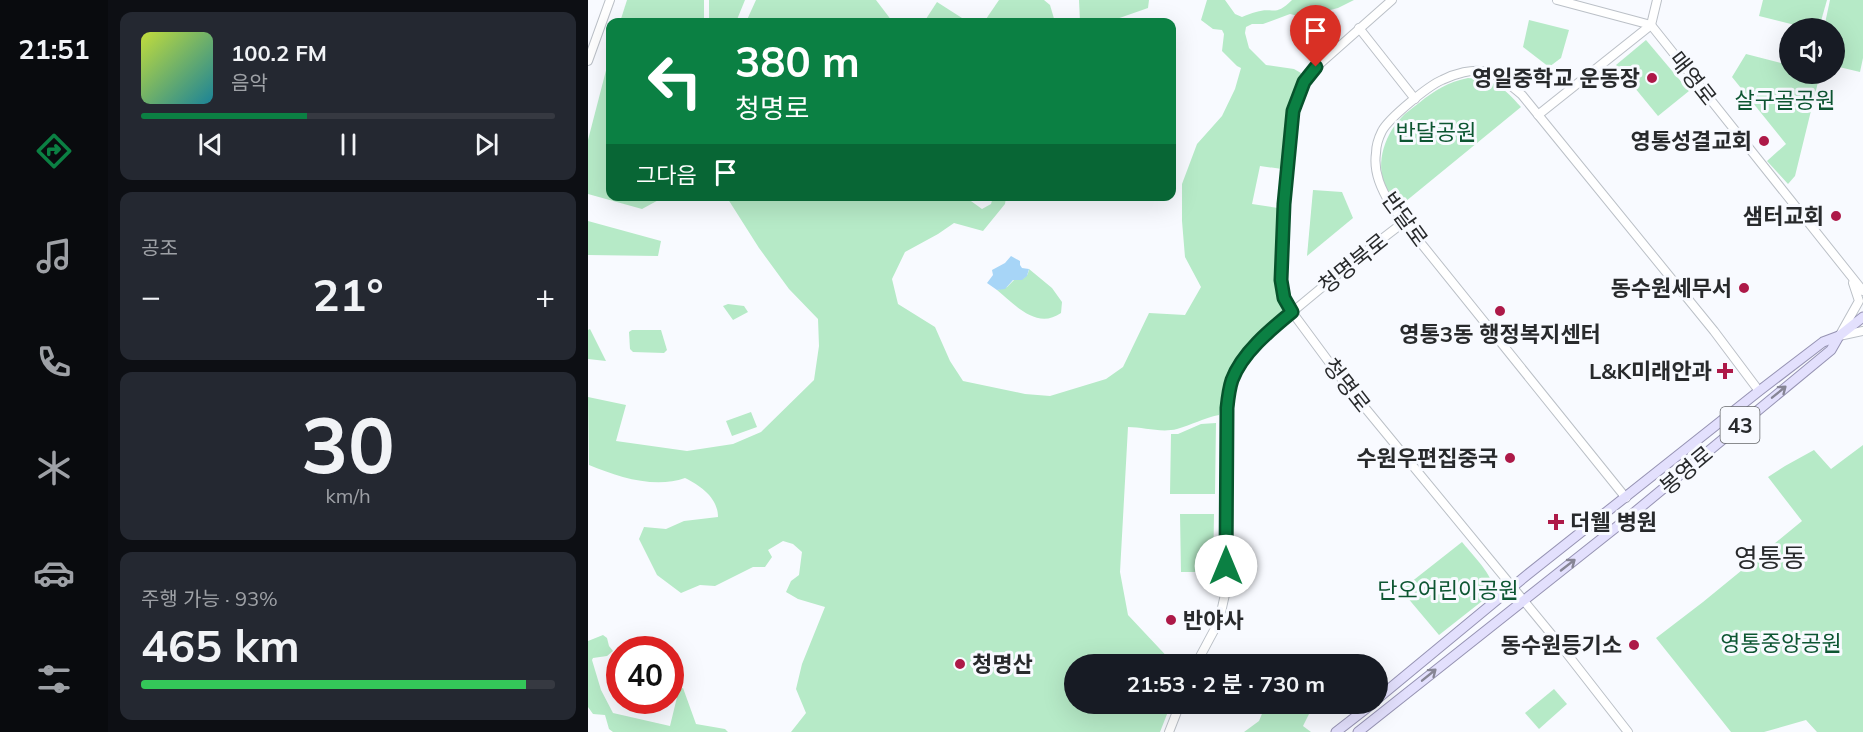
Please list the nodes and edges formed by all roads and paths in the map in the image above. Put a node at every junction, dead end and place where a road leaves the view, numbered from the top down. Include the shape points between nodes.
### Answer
1 (610, 0) edge
2 (1392, 0) edge
3 (1557, 0) edge
4 (1657, 0) edge
5 (1651, 25) junction
6 (1359, 28) junction
7 (588, 61) edge
8 (1415, 99) junction
9 (1538, 115) junction
10 (1404, 222) junction
11 (1850, 275) junction
12 (1863, 284) edge
13 (1863, 291) edge
14 (1292, 312) junction
15 (1863, 317) edge
16 (1863, 331) edge
17 (1839, 336) junction
18 (1759, 391) junction
19 (1626, 498) junction
20 (1512, 588) junction
21 (1523, 601) junction
22 (1201, 654) edge
23 (1388, 690) edge
24 (1176, 714) edge
25 (1359, 714) edge
26 (1169, 732) edge
27 (1336, 732) edge
28 (1358, 732) edge
29 (1628, 732) edge

1 - 7 street
2 - 6 street, 청명로
3 - 5 street
4 - 5 street
5 - 9 street
5 - 11 street, 매영로
6 - 8 street
6 - 14 street, 청명로 via 1314,69 1304,82 1293,111 1281,280 1284,298
8 - 9 street, 반달로 via 1440,80 1464,72 1485,72 1505,81
8 - 10 street, 반달로 via 1383,130 1376,152 1376,172 1382,189
9 - 18 street, 반달로
10 - 14 street, 청명북로
10 - 19 street, 반달로
11 - 12 street
11 - 13 street, 매영로
11 - 17 street via 1859,301
14 - 20 street, 청명로 via 1343,381
14 - 22 street, 청명북로 via 1259,342 1232,379 1227,408 1226,590 1219,621
15 - 17 main road, 봉영로 / 43
16 - 17 street
17 - 18 main road, 봉영로 / 43 via 1823,342
21 -> 17 main road, 봉영로 / 43 via 1831,350
18 - 19 main road, 봉영로 / 43
19 - 20 main road, 봉영로 / 43
20 - 21 street, 청명로
20 - 23 main road, 봉영로 / 43
28 -> 21 main road, 봉영로 / 43
21 - 29 street, 청명로
24 - 26 street
25 - 27 main road

